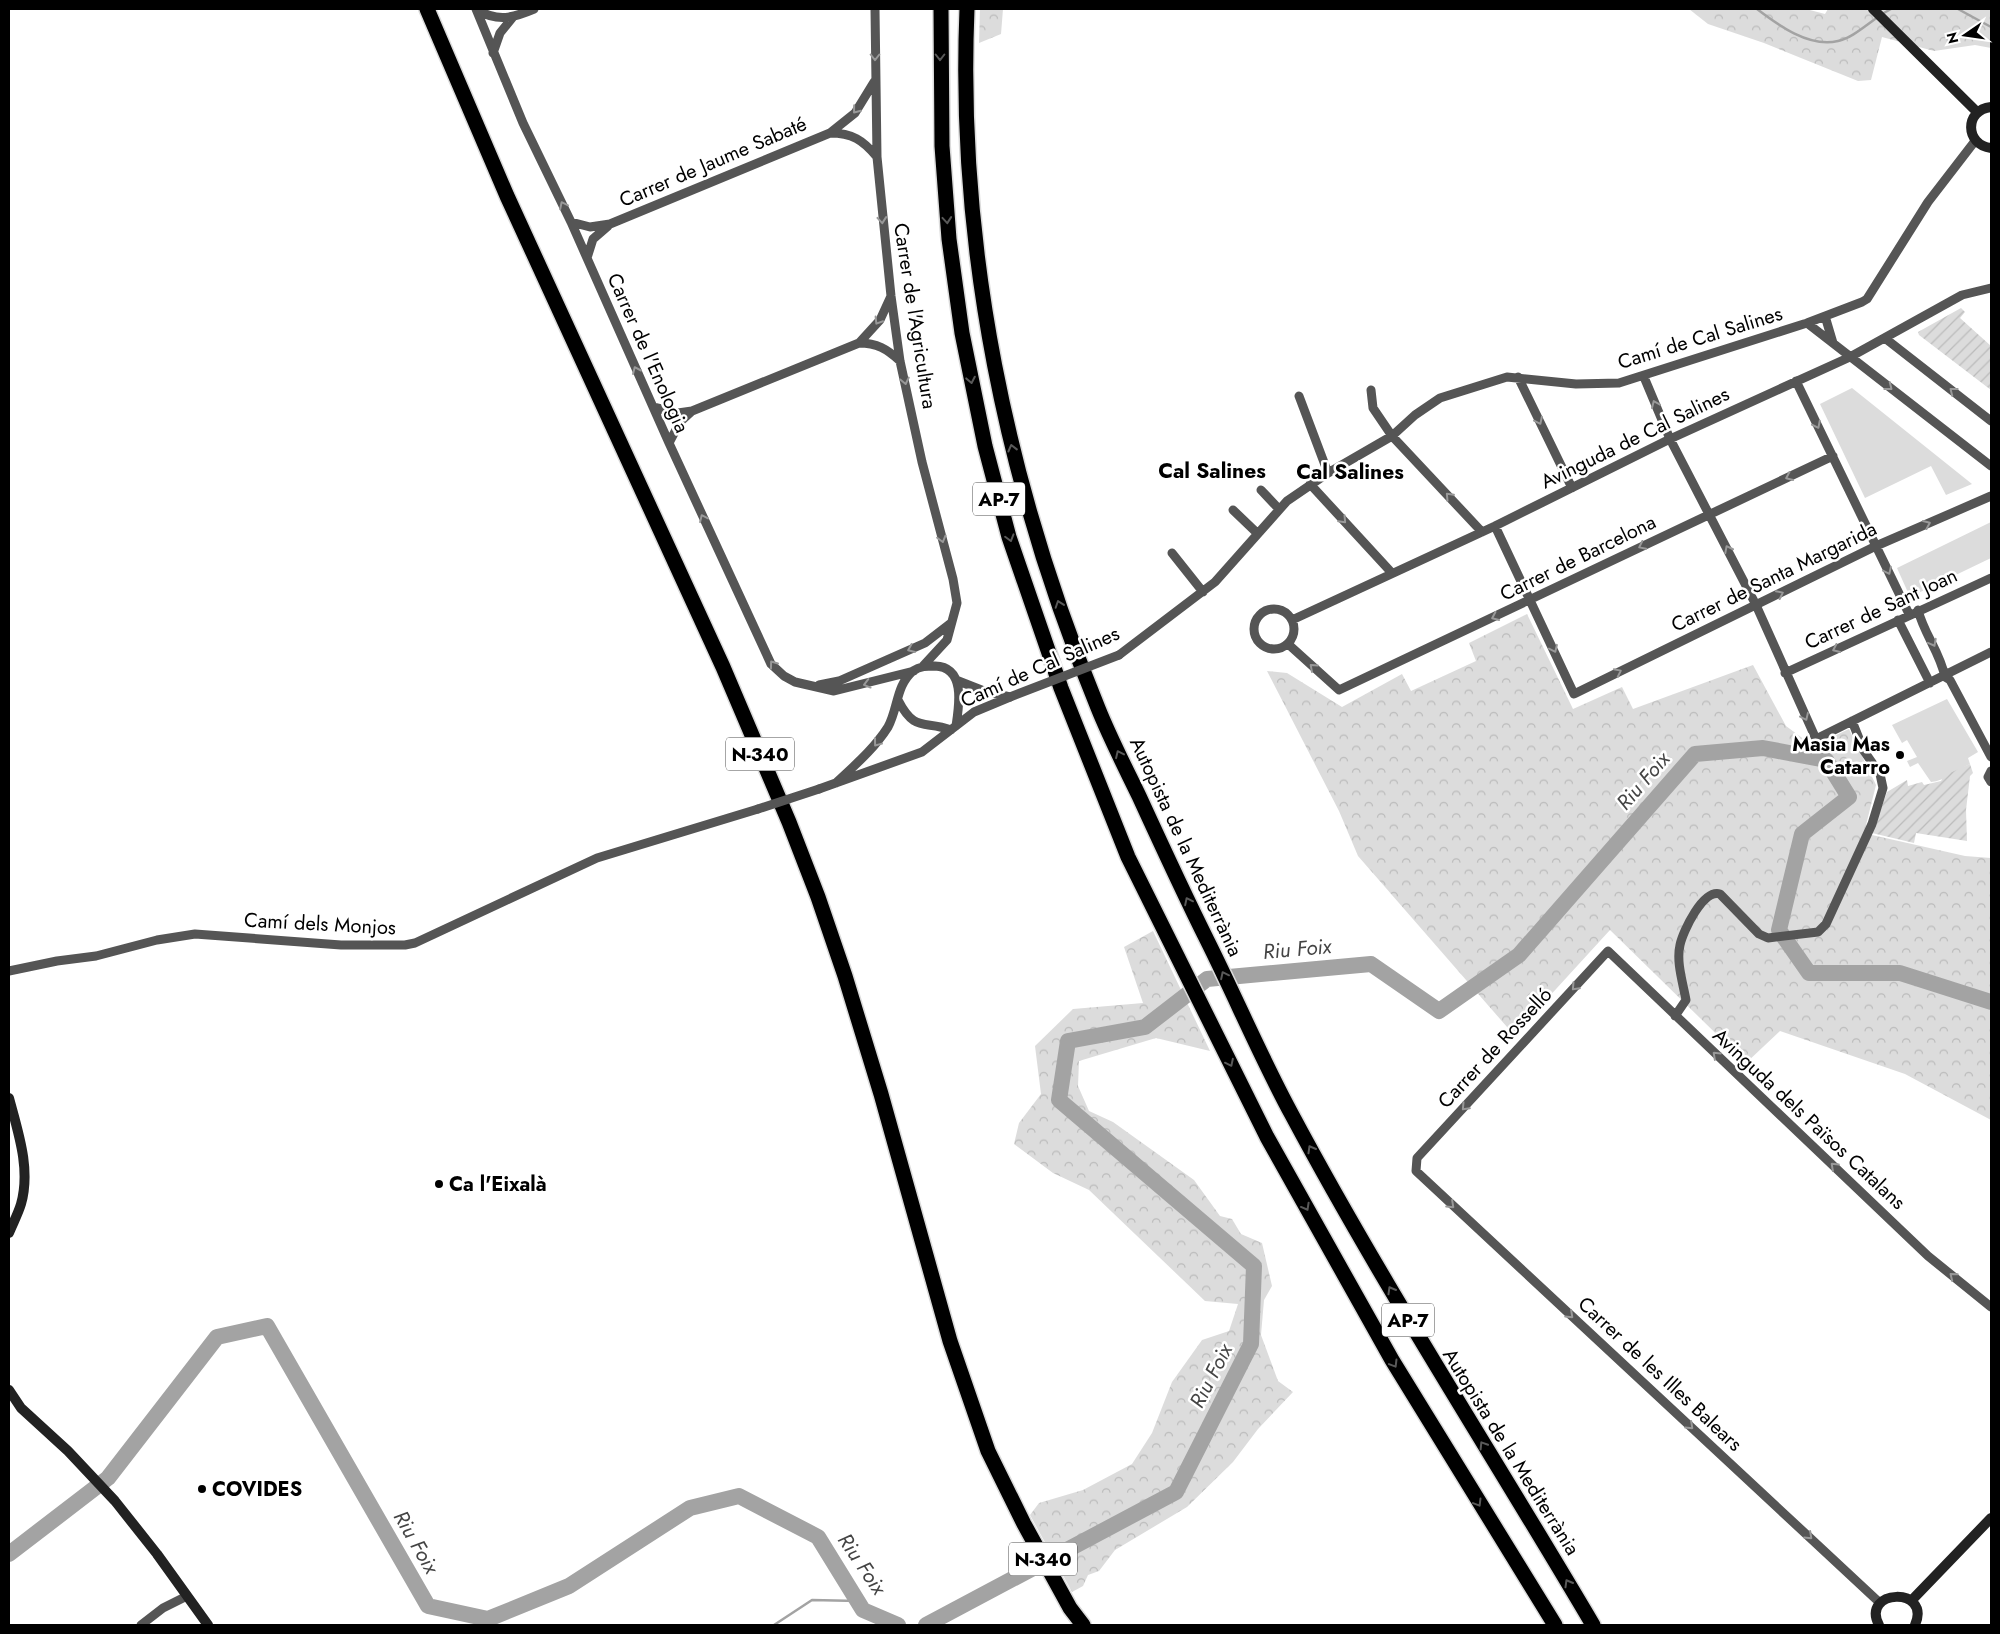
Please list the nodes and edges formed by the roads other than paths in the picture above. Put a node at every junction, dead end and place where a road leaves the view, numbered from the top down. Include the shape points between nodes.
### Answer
1 (427, 9) edge
2 (534, 9) edge
3 (875, 9) edge
4 (941, 9) edge
5 (967, 9) edge
6 (1873, 9) edge
7 (476, 10) edge
8 (514, 17) junction
9 (493, 54) junction
10 (874, 82) junction
11 (1991, 107) edge
12 (1977, 112) junction
13 (830, 133) junction
14 (1975, 141) junction
15 (1991, 148) edge
16 (877, 157) junction
17 (571, 222) junction
18 (610, 224) junction
19 (587, 258) junction
20 (1990, 289) edge
21 (891, 296) junction
22 (1825, 316) junction
23 (1807, 323) junction
24 (1886, 339) junction
25 (859, 343) junction
26 (1833, 343) junction
27 (1850, 357) junction
28 (900, 361) junction
29 (1518, 377) junction
30 (1644, 377) junction
31 (1796, 381) junction
32 (1371, 390) dead end
33 (1299, 396) dead end
34 (653, 408) junction
35 (692, 411) junction
36 (1991, 421) edge
37 (1392, 436) junction
38 (1670, 439) junction
39 (669, 443) junction
40 (1833, 456) junction
41 (1991, 466) edge
42 (1328, 473) junction
43 (1310, 484) junction
44 (1572, 488) junction
45 (1261, 490) dead end
46 (1991, 496) edge
47 (1278, 508) junction
48 (1233, 510) dead end
49 (1710, 513) junction
50 (1494, 526) junction
51 (1482, 532) junction
52 (1257, 533) junction
53 (1876, 546) junction
54 (1172, 552) dead end
55 (1391, 572) junction
56 (1991, 578) edge
57 (1202, 592) junction
58 (1531, 600) junction
59 (1756, 606) junction
60 (1918, 610) junction
61 (1909, 614) junction
62 (1292, 620) junction
63 (1898, 620) junction
64 (951, 623) junction
65 (1288, 644) junction
66 (1991, 652) edge
67 (923, 666) junction
68 (914, 671) junction
69 (1785, 673) junction
70 (1945, 677) junction
71 (956, 680) junction
72 (1930, 683) junction
73 (814, 685) junction
74 (1010, 697) junction
75 (898, 700) junction
76 (1852, 721) junction
77 (954, 728) junction
78 (1991, 757) edge
79 (1991, 771) edge
80 (1991, 782) edge
81 (836, 783) junction
82 (758, 810) joint
83 (1608, 951) joint
84 (9, 972) edge
85 (1675, 1016) junction
86 (9, 1098) edge
87 (1416, 1172) joint
88 (9, 1233) edge
89 (1991, 1307) edge
90 (9, 1390) edge
91 (1991, 1518) edge
92 (187, 1596) junction
93 (1911, 1601) junction
94 (1880, 1603) junction
95 (141, 1625) edge
96 (208, 1625) edge
97 (1083, 1625) edge
98 (1555, 1625) edge
99 (1593, 1625) edge
100 (1879, 1625) edge
101 (1915, 1625) edge

1 - 97 highway, N-340 via 507,196 723,667 792,830 844,976 881,1094 950,1341 988,1451 1061,1593
2 - 8 street
3 -> 10 street, Carrer de l'Agricultura
4 -> 98 highway, AP-7 via 942,146 949,239 962,333 985,446 1021,573 1061,688 1128,857 1267,1137 1392,1360
99 -> 5 highway, Autopista de la Mediterrània / AP-7 via 1420,1343 1291,1113 1100,712 1059,605 1019,474 991,348 977,250 967,112
6 - 12 main road
7 - 8 street via 494,18
7 - 9 street, Carrer de l'Enologia
8 - 9 street via 500,33
17 -> 9 street, Carrer de l'Enologia
10 -> 13 street, Carrer de Jaume Sabaté via 855,113
10 - 16 street, Carrer de l'Agricultura
11 - 12 main road
12 - 14 main road via 1970,129
13 - 16 street, Carrer de Jaume Sabaté via 856,136
13 - 18 street, Carrer de Jaume Sabaté
14 - 15 main road
14 - 22 street, Camí de Cal Salines via 1928,202 1867,299
16 -> 21 street, Carrer de l'Agricultura
17 - 18 street, Carrer de Jaume Sabaté via 590,227
17 - 19 street, Carrer de l'Enologia
18 - 19 street, Carrer de Jaume Sabaté via 593,239
34 -> 19 street, Carrer de l'Enologia
20 - 24 street, Avinguda de Cal Salines via 1962,295
21 -> 25 street via 880,320
21 - 28 street, Carrer de l'Agricultura
22 - 23 street, Camí de Cal Salines
22 - 26 street
23 - 26 street
23 - 30 street, Camí de Cal Salines
24 - 27 street, Avinguda de Cal Salines
36 -> 24 street
25 - 28 street via 881,346
25 - 35 street
26 - 27 street
27 - 31 street, Avinguda de Cal Salines
27 -> 41 street
28 -> 64 street, Carrer de l'Agricultura via 953,579 957,603
29 - 30 street, Camí de Cal Salines via 1603,384
29 - 37 street, Camí de Cal Salines via 1496,378 1440,398 1415,414
29 -> 44 street
38 -> 30 street
31 - 38 street, Avinguda de Cal Salines
31 -> 40 street
32 - 37 street via 1373,408
33 - 42 street
34 - 35 street via 678,413
34 - 39 street, Carrer de l'Enologia
35 - 39 street via 680,422
37 - 42 street, Camí de Cal Salines
51 -> 37 street
38 - 44 street, Avinguda de Cal Salines
38 - 49 street
73 -> 39 street, Carrer de l'Enologia via 789,679 771,664
40 -> 49 street, Carrer de Barcelona
40 - 53 street
42 - 43 street, Camí de Cal Salines
43 - 47 street, Camí de Cal Salines
43 -> 55 street
44 - 50 street, Avinguda de Cal Salines
45 - 47 street
53 -> 46 street, Carrer de Santa Margarida
47 - 52 street, Camí de Cal Salines
48 - 52 street
49 -> 58 street, Carrer de Barcelona
59 -> 49 street
50 - 51 street, Avinguda de Cal Salines
50 - 58 street
51 - 55 street, Avinguda de Cal Salines
52 - 57 street, Camí de Cal Salines via 1226,570
59 -> 53 street, Carrer de Santa Margarida
53 -> 61 street
54 - 57 street
55 - 62 street, Avinguda de Cal Salines
56 - 60 street, Carrer de Sant Joan
57 - 74 street, Camí de Cal Salines, bridge via 1119,655
58 -> 59 street, Carrer de Santa Margarida via 1574,694
58 -> 65 street, Carrer de Barcelona via 1339,690
59 - 69 street
60 - 61 street, Carrer de Sant Joan
60 -> 70 street via 1942,660
61 - 63 street, Carrer de Sant Joan
62 - 65 street via 1293,637
62 - 65 street via 1280,610 1272,609 1258,616 1255,623 1256,639 1262,646 1280,649
63 -> 69 street, Carrer de Sant Joan
63 - 72 street
64 - 67 street, Carrer de l'Agricultura via 948,640
64 -> 73 street via 925,643 839,680
66 - 70 street
67 - 68 street
67 - 71 street via 940,667
68 -> 73 street, Carrer de l'Enologia via 834,691
68 - 75 street via 905,680
69 -> 76 street via 1816,739
70 - 72 street
70 - 78 street via 1950,680
71 - 74 street
71 - 77 street via 960,691
72 - 76 street
74 - 77 street, Camí de Cal Salines via 974,712
75 - 77 street via 904,712 920,726
75 -> 81 street via 889,724 875,746
76 - 85 street via 1864,751 1880,774 1882,797 1824,928 1818,932 1768,938 1759,934 1720,894 1707,896 1689,922 1680,945 1686,1000
77 - 81 street, Camí de Cal Salines via 922,752
79 - 80 street via 1988,777
81 - 82 street, Camí de Cal Salines, bridge
82 - 84 street, Camí dels Monjos via 597,858 406,946 341,945 195,934
83 - 85 street, Avinguda dels Països Catalans
83 -> 87 street, Carrer de Rosselló via 1417,1158
89 -> 85 street, Avinguda dels Països Catalans via 1928,1256
86 - 88 main road via 20,1139 24,1186 21,1204
87 -> 94 street, Carrer de les Illes Balears
90 - 92 main road via 21,1408 115,1501
91 - 93 main road
92 - 95 street via 169,1604
92 - 96 main road
93 - 94 main road via 1901,1596 1890,1597
93 - 101 main road via 1917,1611
94 - 100 main road via 1876,1612

